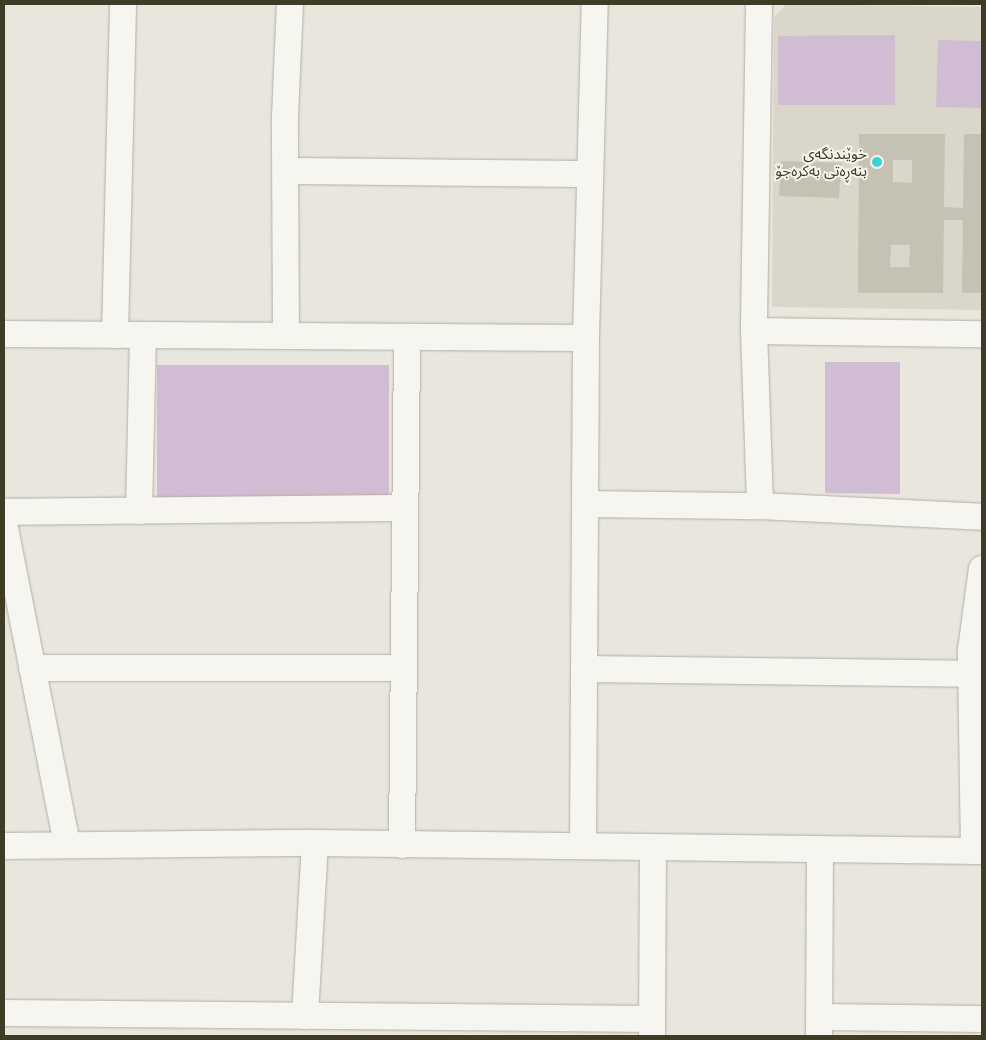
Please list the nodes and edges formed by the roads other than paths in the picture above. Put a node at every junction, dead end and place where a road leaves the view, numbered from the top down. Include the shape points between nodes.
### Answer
1 (124, 4) edge
2 (290, 4) edge
3 (595, 4) edge
4 (759, 4) edge
5 (286, 171) junction
6 (590, 174) junction
7 (754, 332) junction
8 (4, 334) edge
9 (982, 334) edge
10 (115, 335) junction
11 (143, 335) junction
12 (286, 336) junction
13 (586, 338) junction
14 (407, 339) junction
15 (585, 504) junction
16 (760, 506) junction
17 (405, 508) junction
18 (139, 511) junction
19 (4, 512) edge
20 (982, 517) edge
21 (4, 523) edge
22 (982, 568) edge
23 (32, 668) junction
24 (404, 668) junction
25 (584, 669) junction
26 (971, 674) junction
27 (315, 843) junction
28 (67, 844) junction
29 (402, 845) junction
30 (4, 846) edge
31 (583, 846) junction
32 (653, 847) junction
33 (820, 849) junction
34 (978, 851) edge
35 (4, 1013) edge
36 (305, 1016) junction
37 (982, 1019) edge
38 (820, 1026) edge
39 (480, 1027) edge
40 (652, 1028) edge

1 - 10 street
2 - 5 street
3 - 6 street
4 - 7 street
5 - 6 street
5 - 12 street
6 - 13 street
7 - 9 street
7 - 16 street
8 - 10 street
10 - 11 street
11 - 12 street
11 - 18 street
12 - 14 street
13 - 14 street
13 - 15 street
14 - 17 street
15 - 16 street
15 - 25 street
16 - 20 street
17 - 18 street
17 - 24 street
18 - 19 street
21 - 23 street
22 - 26 street
23 - 24 street
23 - 28 street
24 - 29 street
25 - 26 street
25 - 31 street
26 - 34 street
27 - 28 street
27 - 29 street
27 - 36 street
28 - 30 street
29 - 31 street
31 - 32 street
32 - 33 street
32 - 40 street
33 - 34 street
33 - 38 street
35 - 36 street
36 - 39 street
37 - 38 street
39 - 40 street

